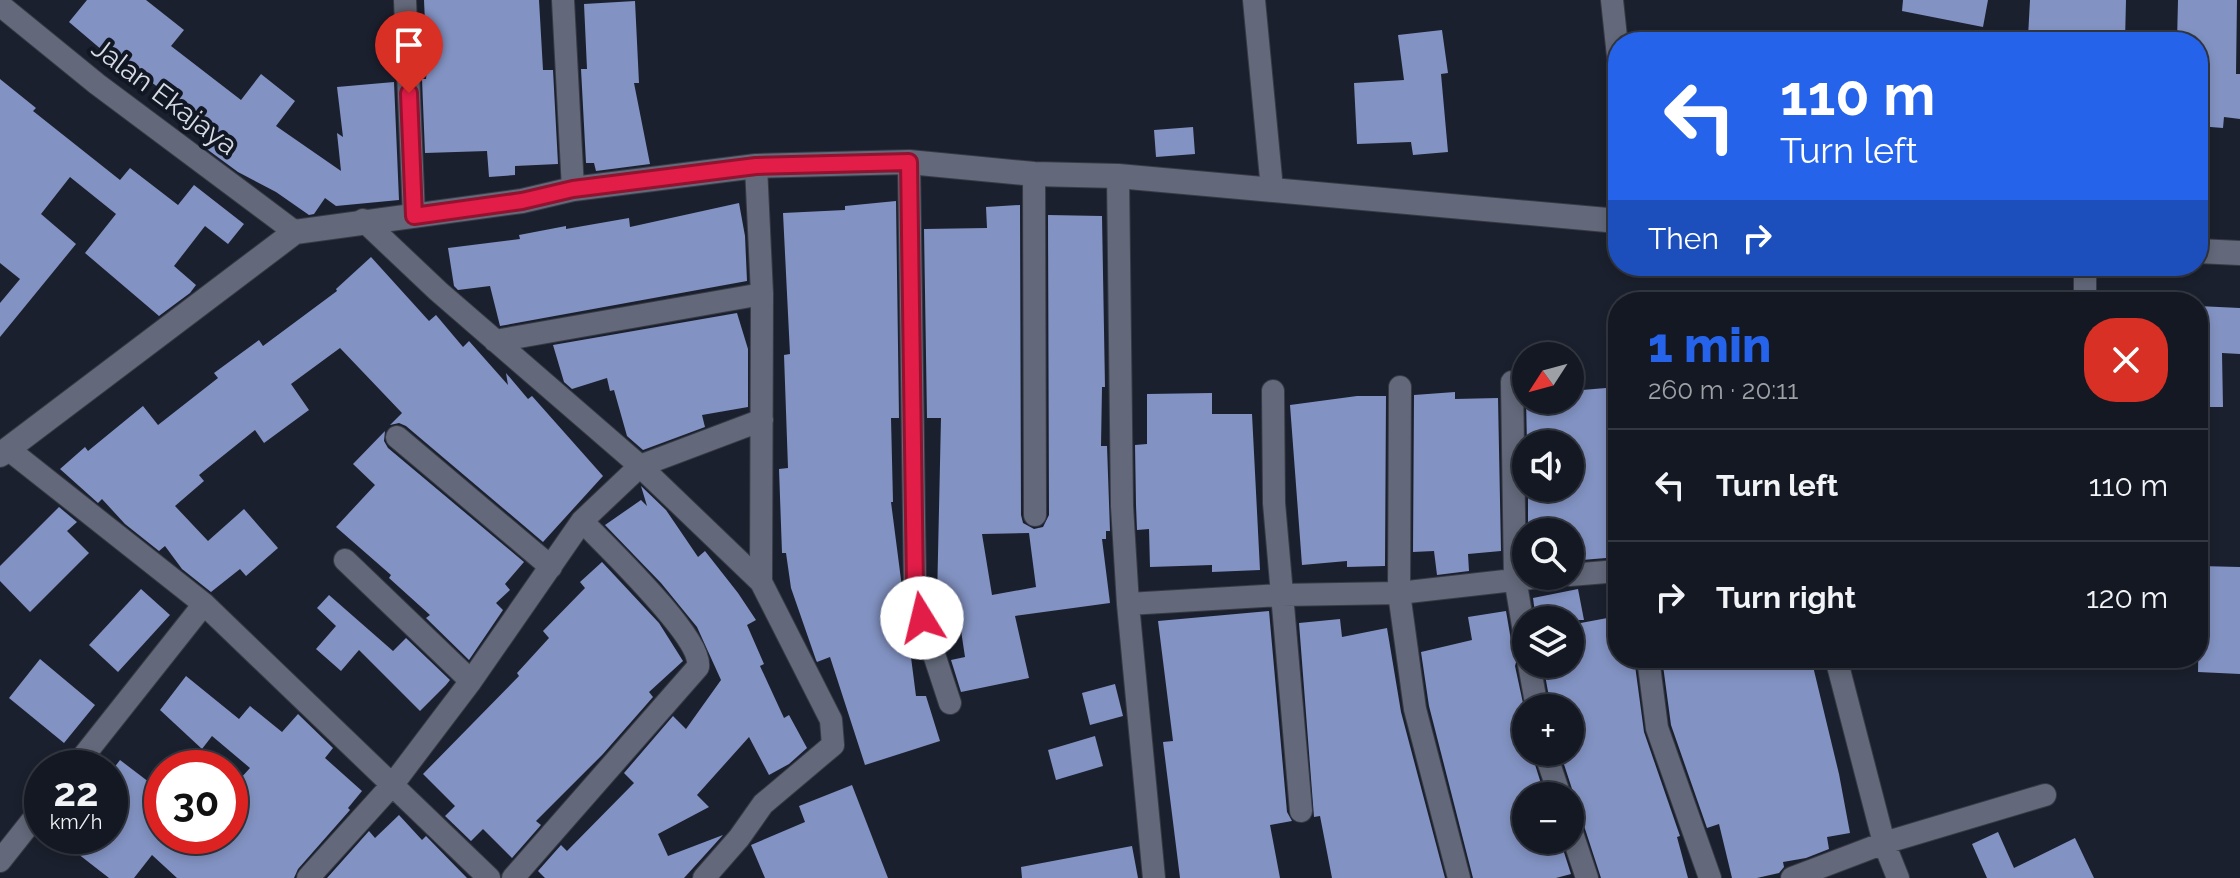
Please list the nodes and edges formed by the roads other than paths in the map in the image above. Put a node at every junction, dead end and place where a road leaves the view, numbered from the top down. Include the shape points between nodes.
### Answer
1 (405, 0) edge
2 (563, 0) edge
3 (1254, 0) edge
4 (1612, 0) edge
5 (0, 5) edge
6 (1615, 32) edge
7 (909, 162) junction
8 (756, 166) junction
9 (1034, 174) junction
10 (1118, 176) junction
11 (573, 189) junction
12 (1272, 189) junction
13 (414, 216) junction
14 (363, 220) junction
15 (1608, 220) edge
16 (295, 232) junction
17 (2208, 251) edge
18 (2240, 253) edge
19 (762, 294) junction
20 (495, 341) junction
21 (1400, 387) dead end
22 (1273, 391) dead end
23 (1512, 414) edge
24 (762, 420) junction
25 (397, 437) dead end
26 (4, 452) edge
27 (640, 466) junction
28 (1035, 515) dead end
29 (1514, 518) edge
30 (582, 521) junction
31 (345, 560) dead end
32 (551, 567) junction
33 (1608, 572) edge
34 (1584, 574) edge
35 (1512, 578) edge
36 (761, 582) junction
37 (1399, 593) junction
38 (1281, 595) junction
39 (204, 604) junction
40 (1128, 604) junction
41 (1649, 668) edge
42 (1839, 668) edge
43 (471, 681) junction
44 (950, 703) dead end
45 (88, 750) edge
46 (393, 784) junction
47 (2045, 795) dead end
48 (1301, 811) dead end
49 (24, 831) edge
50 (1884, 843) junction
51 (1579, 854) edge
52 (0, 861) edge
53 (308, 878) edge
54 (489, 878) edge
55 (513, 878) edge
56 (704, 878) edge
57 (1154, 878) edge
58 (1459, 878) edge
59 (1587, 878) edge
60 (1710, 878) edge
61 (1792, 878) edge
62 (1898, 878) edge

1 - 13 street
2 - 11 street
3 - 12 street
4 - 6 street
5 - 16 street, Jalan Ekajaya
7 - 8 street
7 - 9 street
7 - 44 street via 915,588
8 - 11 street
8 - 19 street
9 - 10 street
9 - 28 street
10 - 12 street
10 - 40 street
11 - 13 street
12 - 15 street
13 - 14 street
14 - 16 street
14 - 20 street
16 - 26 street
17 - 18 street
19 - 20 street
19 - 24 street
20 - 27 street
21 - 37 street
22 - 38 street
23 - 29 street
24 - 27 street
24 - 36 street
25 - 32 street
26 - 39 street
27 - 30 street
27 - 36 street
30 - 32 street
30 - 55 street via 677,624 700,659
31 - 43 street
32 - 43 street
33 - 34 street
35 - 37 street
36 - 56 street via 831,720 833,745 763,804
37 - 38 street
37 - 58 street via 1415,709
38 - 40 street
38 - 48 street
39 - 45 street
39 - 46 street
40 - 57 street
41 - 60 street via 1657,728
42 - 50 street
43 - 46 street
46 - 53 street
46 - 54 street
47 - 50 street
49 - 52 street
50 - 61 street
50 - 62 street
51 - 59 street

